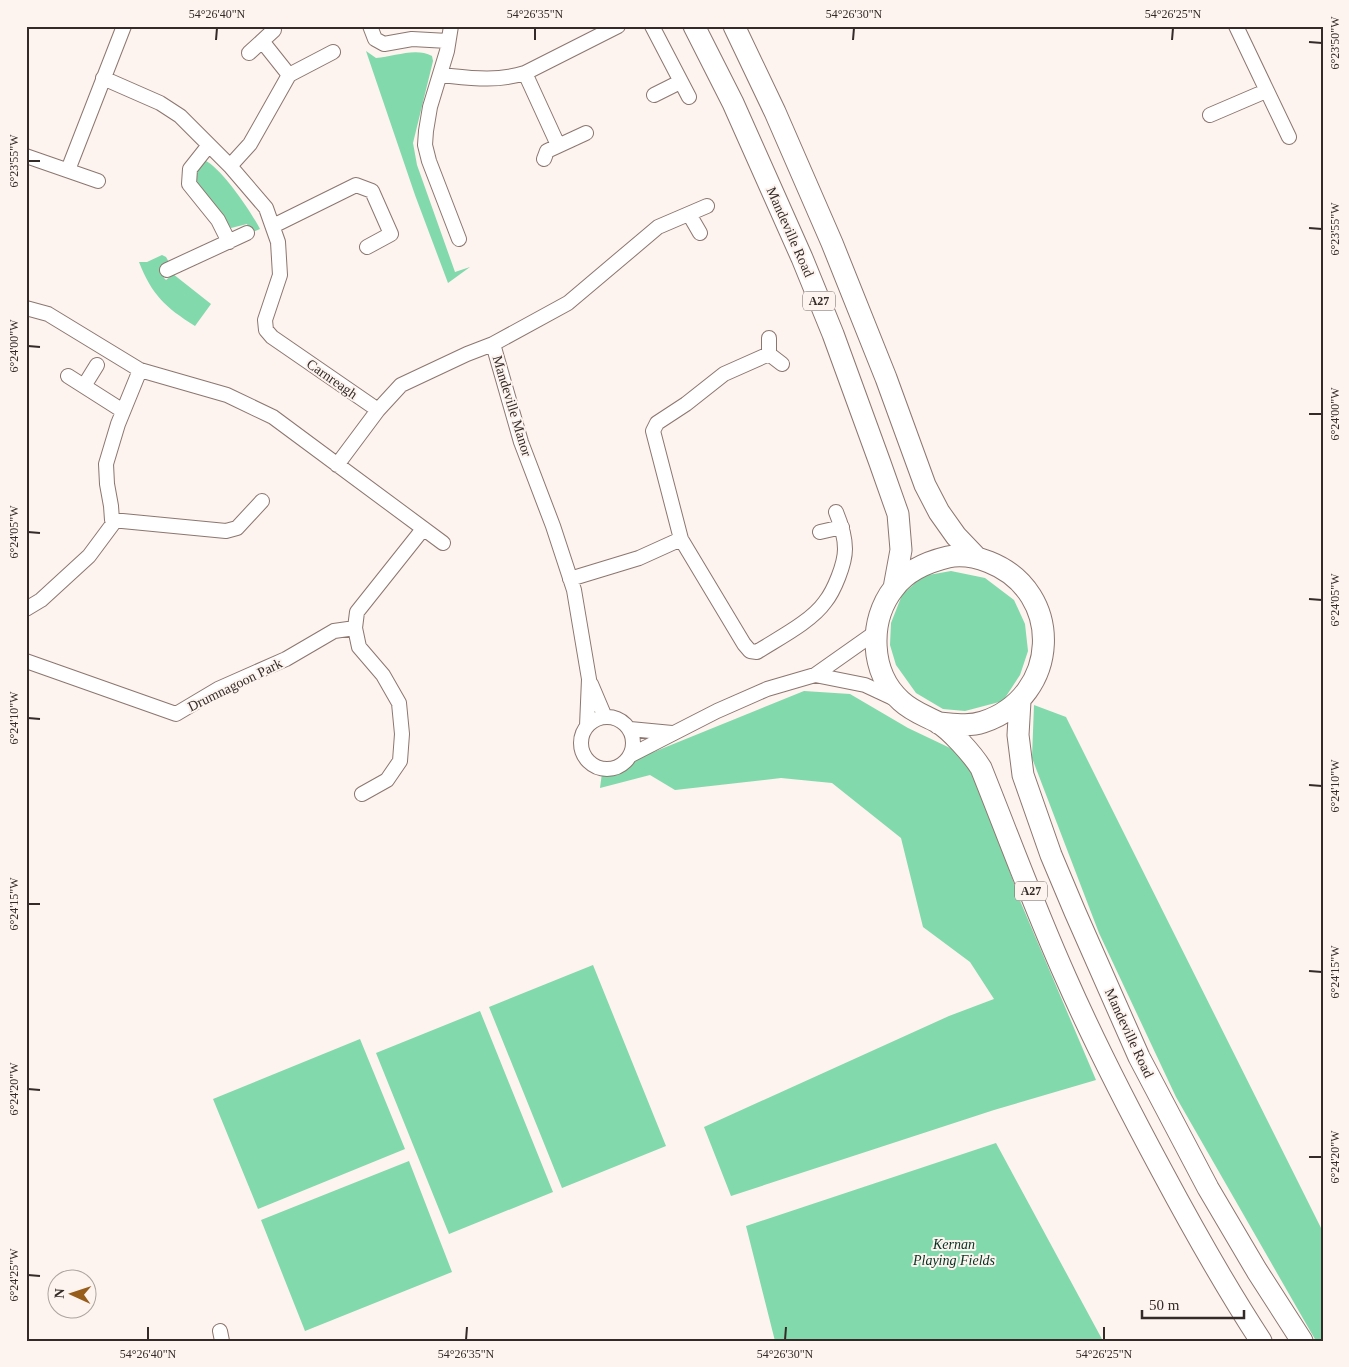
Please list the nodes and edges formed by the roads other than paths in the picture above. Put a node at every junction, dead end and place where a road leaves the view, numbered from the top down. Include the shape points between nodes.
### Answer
1 (124, 26) edge
2 (370, 26) edge
3 (450, 26) edge
4 (618, 26) edge
5 (652, 26) edge
6 (694, 26) edge
7 (734, 26) edge
8 (1236, 26) edge
9 (274, 30) dead end
10 (262, 41) junction
11 (448, 41) junction
12 (333, 52) dead end
13 (249, 53) dead end
14 (525, 73) junction
15 (289, 75) junction
16 (441, 75) junction
17 (103, 78) junction
18 (680, 82) junction
19 (1266, 91) junction
20 (654, 95) dead end
21 (689, 98) dead end
22 (1210, 116) dead end
23 (586, 133) dead end
24 (1289, 137) dead end
25 (209, 145) junction
26 (558, 145) junction
27 (26, 156) edge
28 (544, 159) dead end
29 (230, 166) junction
30 (68, 170) junction
31 (98, 181) dead end
32 (707, 206) dead end
33 (689, 214) junction
34 (272, 226) junction
35 (247, 233) dead end
36 (700, 233) dead end
37 (459, 239) dead end
38 (229, 242) junction
39 (367, 247) dead end
40 (167, 270) dead end
41 (26, 308) edge
42 (769, 338) dead end
43 (493, 344) junction
44 (769, 354) junction
45 (782, 364) dead end
46 (97, 365) dead end
47 (140, 370) junction
48 (68, 376) dead end
49 (84, 386) junction
50 (378, 410) junction
51 (123, 411) junction
52 (337, 465) junction
53 (262, 501) dead end
54 (836, 512) dead end
55 (115, 521) junction
56 (842, 527) junction
57 (424, 528) junction
58 (820, 532) dead end
59 (681, 539) junction
60 (443, 543) dead end
61 (977, 558) junction
62 (570, 579) junction
63 (894, 588) junction
64 (26, 609) edge
65 (355, 628) junction
66 (876, 632) junction
67 (26, 661) edge
68 (815, 675) junction
69 (589, 679) junction
70 (900, 701) junction
71 (1020, 701) junction
72 (605, 717) junction
73 (938, 722) junction
74 (587, 726) junction
75 (630, 729) junction
76 (672, 733) junction
77 (631, 755) junction
78 (362, 794) dead end
79 (1261, 1341) edge
80 (1302, 1341) edge

1 - 17 street
2 - 11 street via 376,39 384,44 412,39
3 - 11 street
4 - 14 street
5 - 18 street
6 - 63 main road, Mandeville Road / A27 via 733,103 802,258 880,463 898,514 901,550
7 - 61 main road, A27 via 832,243 926,485 939,512
8 - 19 street
9 - 10 street
10 - 13 street
10 - 15 street
11 - 16 street
12 - 15 street
14 - 16 street via 493,80
14 - 26 street
15 - 29 street via 250,144
16 - 37 street via 430,107 425,145
17 - 25 street, Carnreagh via 160,102 180,116
17 - 30 street
18 - 20 street
18 - 21 street
19 - 22 street
19 - 24 street
23 - 26 street
25 - 29 street, Carnreagh
25 - 38 street via 190,169 189,184 218,220
26 - 28 street via 547,151
27 - 30 street
29 - 34 street, Carnreagh via 266,208
30 - 31 street
32 - 33 street, Mandeville Manor
33 - 36 street
33 - 43 street, Mandeville Manor via 658,227 568,303
34 - 39 street via 356,186 372,192 391,234
34 - 50 street, Carnreagh via 278,242 280,276 265,320 266,330
35 - 38 street
38 - 40 street
41 - 47 street via 48,314
42 - 44 street
43 - 50 street via 401,385
43 - 62 street, Mandeville Manor via 521,442
44 - 45 street
44 - 59 street via 724,374 657,422 653,431
46 - 49 street
47 - 51 street
47 - 52 street via 227,395 273,417
48 - 49 street
49 - 51 street
50 - 52 street
51 - 55 street via 106,464 112,520
52 - 57 street
53 - 55 street via 237,528 226,531
54 - 56 street
55 - 64 street via 89,556 41,600
56 - 58 street
56 - 59 street via 845,551 837,580 824,603 803,622 757,652 750,651 744,644
57 - 60 street
57 - 65 street via 357,612
59 - 62 street via 640,558
61 - 63 main road, A27 via 954,556 931,561 911,572
61 - 71 main road, A27 via 1003,568 1024,586 1036,603 1043,623 1040,666
62 - 69 street, Mandeville Manor
63 - 66 main road, A27 via 881,608
65 - 67 street, Drumnagoon Park via 334,631 286,659 218,689 176,714
65 - 78 street via 359,647 383,675 399,703 402,734 400,761 387,780
66 - 68 street, Mandeville Manor
66 - 70 main road, A27 via 880,670
68 - 70 street, Mandeville Manor via 865,685
68 - 76 street, Mandeville Manor via 767,690
69 - 72 street, Mandeville Manor
69 - 74 street, Mandeville Manor
70 - 73 main road, A27 via 918,714
71 - 73 main road, A27 via 1002,714 982,722 960,725
71 - 80 main road, Mandeville Road / A27 via 1018,735 1023,775 1054,863 1139,1056 1208,1188
72 - 74 street
72 - 75 street via 619,720
73 - 79 main road, A27 via 972,754 981,768 1065,978 1109,1070 1186,1216
74 - 77 street, Mandeville Manor via 581,742 582,752 592,766 610,770 619,768
75 - 76 street
75 - 77 street via 634,746
76 - 77 street, Mandeville Manor

